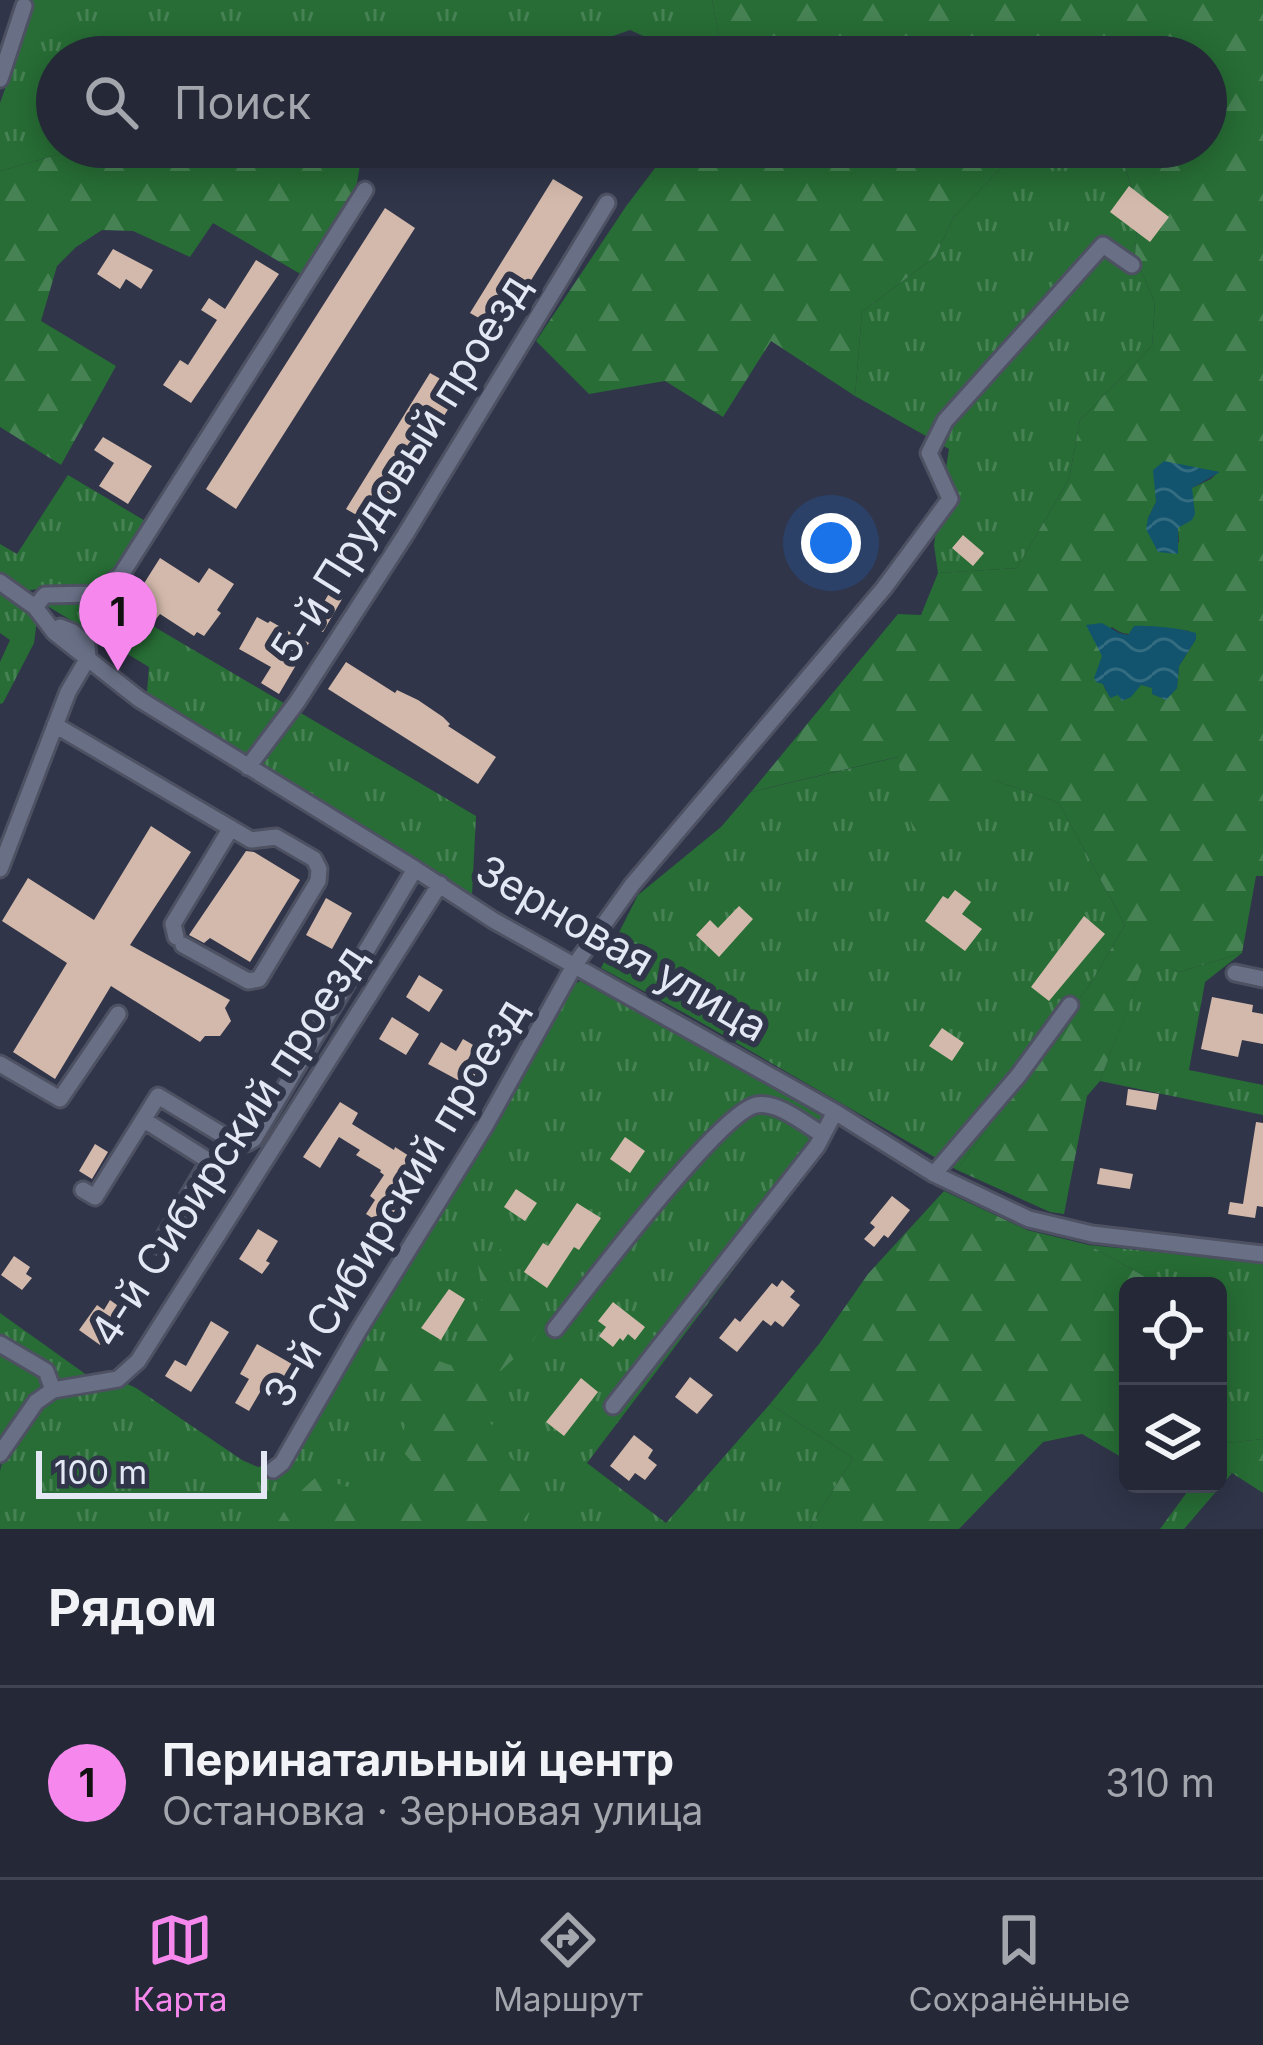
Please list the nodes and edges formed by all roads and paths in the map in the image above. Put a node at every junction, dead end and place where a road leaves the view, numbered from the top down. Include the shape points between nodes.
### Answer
1 (24, 6) dead end
2 (0, 80) edge
3 (365, 190) dead end
4 (607, 203) dead end
5 (1132, 265) dead end
6 (0, 582) edge
7 (35, 608) junction
8 (88, 658) junction
9 (55, 725) junction
10 (248, 767) junction
11 (231, 828) junction
12 (0, 869) edge
13 (415, 869) junction
14 (440, 884) junction
15 (574, 966) junction
16 (1235, 973) dead end
17 (1263, 979) edge
18 (1070, 1005) dead end
19 (118, 1014) dead end
20 (0, 1064) edge
21 (836, 1112) junction
22 (144, 1120) junction
23 (823, 1136) junction
24 (934, 1174) junction
25 (83, 1190) dead end
26 (159, 1246) dead end
27 (1263, 1254) edge
28 (555, 1329) dead end
29 (0, 1344) edge
30 (53, 1390) junction
31 (613, 1406) dead end
32 (0, 1454) edge
33 (273, 1470) dead end

1 - 2 street
3 - 7 street via 121,574 96,594 45,595
4 - 10 street, 5-й Прудовый проезд via 405,535
5 - 15 street, 3-й Сибирский проезд via 1103,244 945,421 929,453 950,499
6 - 7 street, Зерновая улица
7 - 8 street, Зерновая улица
8 - 9 street
8 - 10 street, Зерновая улица
9 - 11 street
9 - 12 street
10 - 13 street, Зерновая улица
11 - 11 street via 173,924 179,941 248,981 259,979 320,869 276,837 250,840
13 - 14 street, Зерновая улица
13 - 22 street via 254,1139 231,1140 158,1096
14 - 15 street, Зерновая улица
14 - 30 street, 4-й Сибирский проезд via 138,1361 106,1383
15 - 21 street, Зерновая улица
15 - 33 street, 3-й Сибирский проезд
16 - 17 street
18 - 24 street
19 - 20 street via 60,1099
21 - 23 street
21 - 24 street, Зерновая улица
22 - 25 street via 95,1197
22 - 26 street via 209,1161
23 - 28 street via 775,1106 749,1107 650,1208
23 - 31 street
24 - 27 street, Зерновая улица via 1029,1219
29 - 30 street via 46,1371
30 - 32 street

